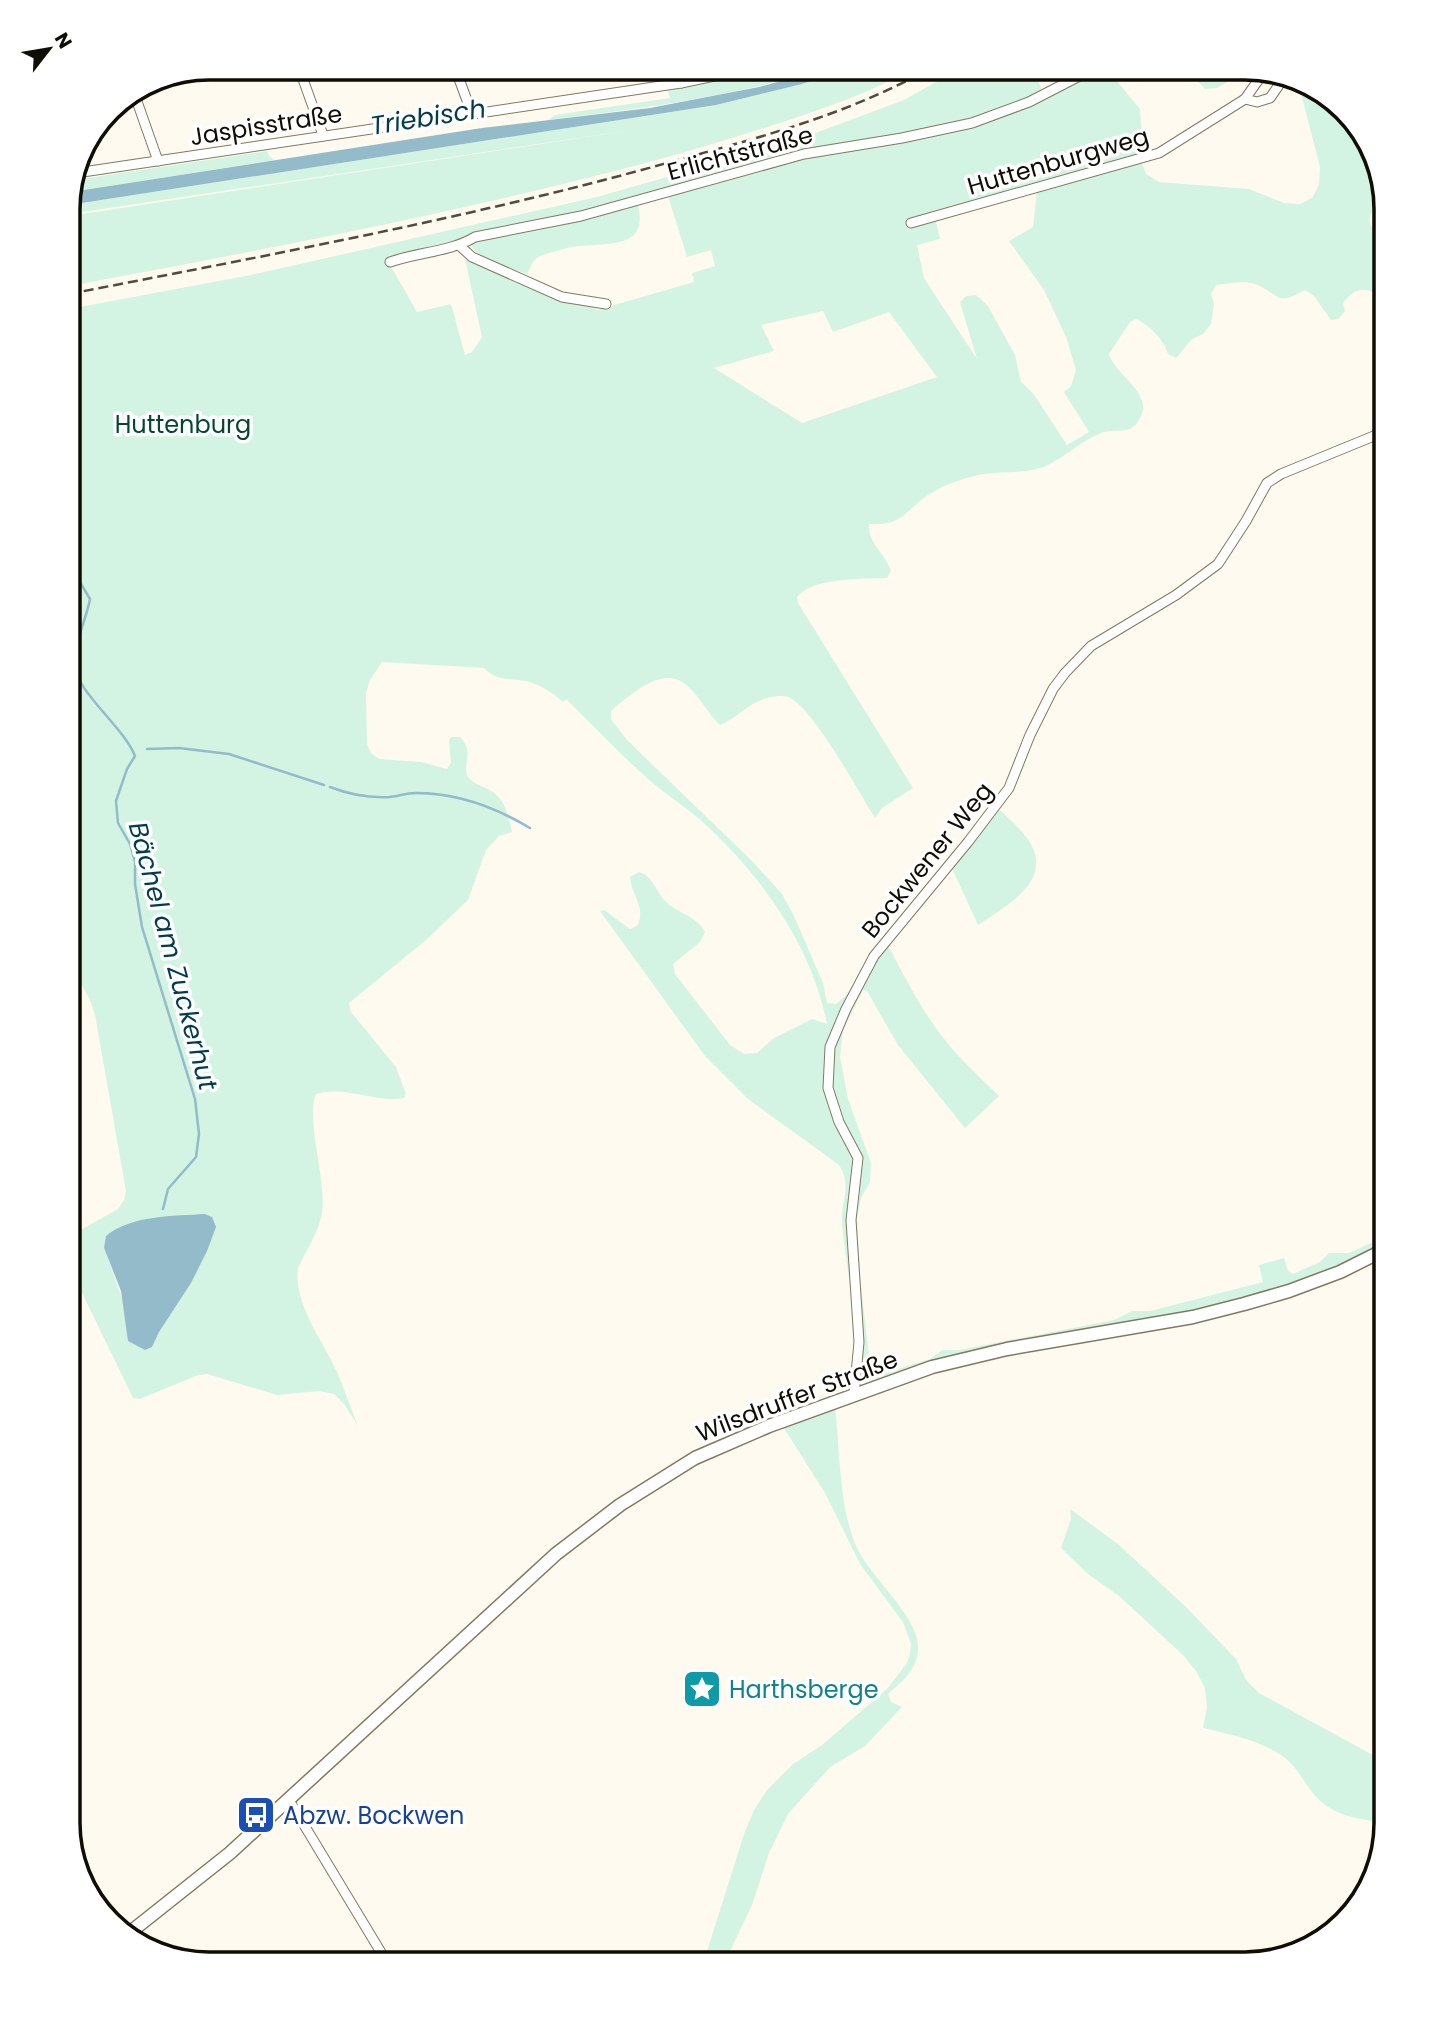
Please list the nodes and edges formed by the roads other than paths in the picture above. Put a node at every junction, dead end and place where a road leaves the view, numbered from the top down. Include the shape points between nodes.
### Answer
1 (304, 81) edge
2 (460, 81) edge
3 (690, 81) edge
4 (1070, 81) edge
5 (1257, 82) edge
6 (681, 83) joint
7 (1279, 85) edge
8 (1245, 99) junction
9 (137, 102) edge
10 (472, 114) junction
11 (323, 135) junction
12 (158, 161) junction
13 (86, 171) edge
14 (911, 223) dead end
15 (460, 246) junction
16 (390, 262) dead end
17 (606, 304) dead end
18 (1374, 437) edge
19 (1374, 1255) edge
20 (853, 1395) junction
21 (289, 1800) junction
22 (136, 1928) edge
23 (380, 1951) edge

1 - 11 street
2 - 10 street
3 - 6 street, Jaspisstraße
4 - 15 street, Erlichtstraße via 1029,103 972,123 804,154 581,216 475,237
5 - 8 street, Huttenburgweg
6 - 10 street, Jaspisstraße
7 - 8 street, Huttenburgweg via 1270,99
8 - 14 street, Huttenburgweg via 1159,153
9 - 12 street
10 - 11 street, Jaspisstraße
11 - 12 street, Jaspisstraße
12 - 13 street, Jaspisstraße
15 - 16 street, Erlichtstraße
15 - 17 street via 472,257 562,297
18 - 20 street, Bockwener Weg via 1267,483 1218,564 1091,646 1065,673 1030,735 1009,788 874,956 830,1047 828,1062 832,1104 858,1158 851,1220 859,1342
19 - 20 main road, Wilsdruffer Straße via 1340,1272 1244,1304 965,1357
20 - 21 main road, Wilsdruffer Straße via 725,1443 610,1512 528,1579
21 - 22 main road, Wilsdruffer Straße
21 - 23 street

